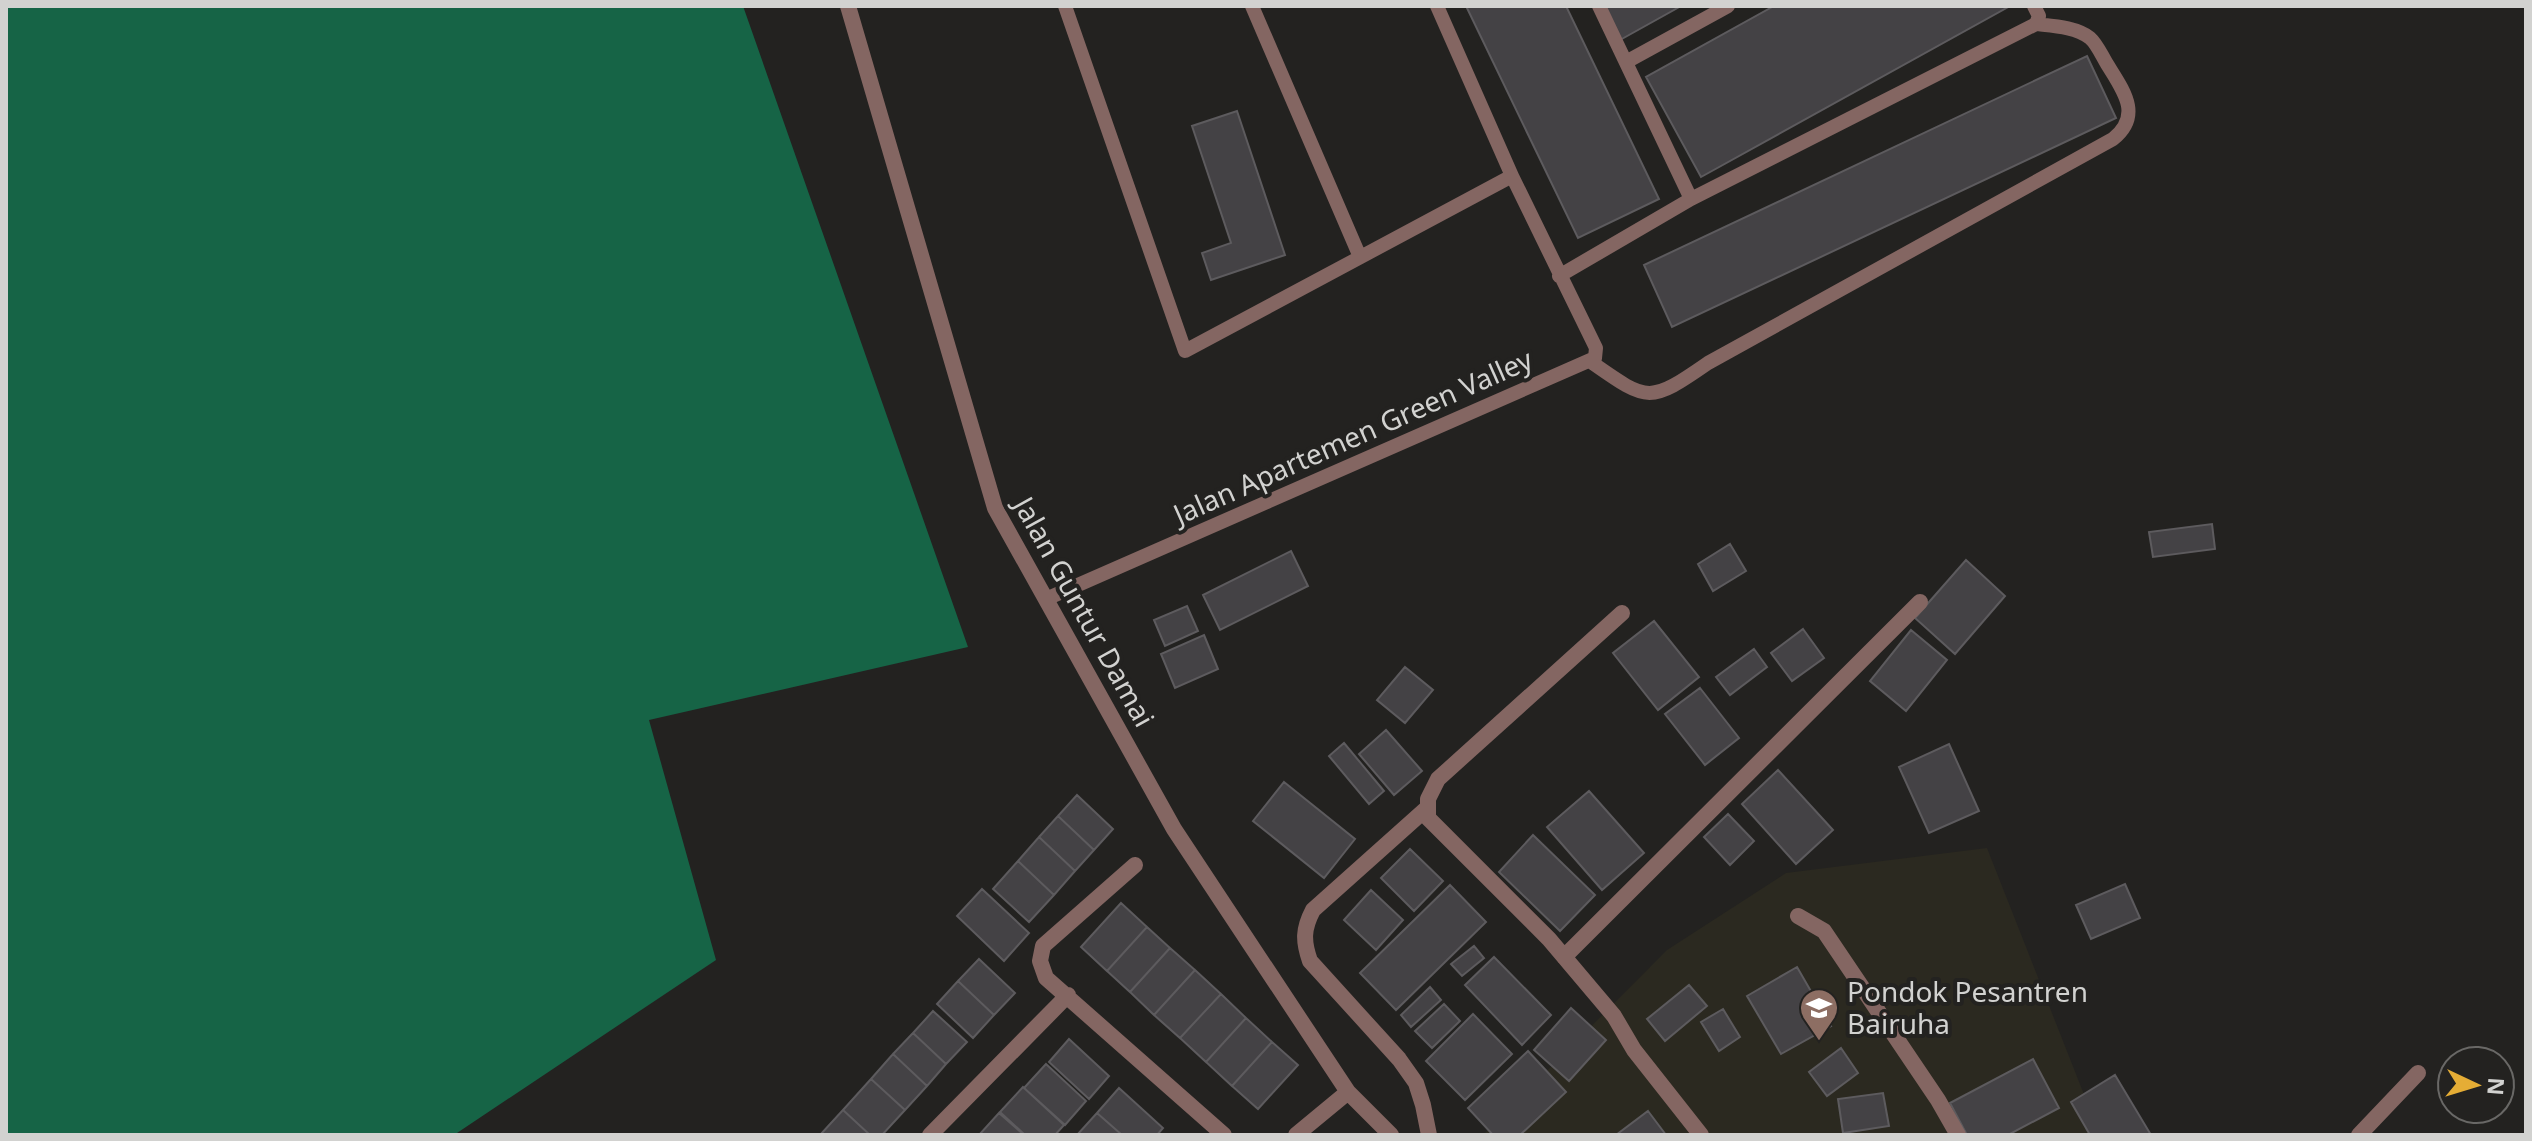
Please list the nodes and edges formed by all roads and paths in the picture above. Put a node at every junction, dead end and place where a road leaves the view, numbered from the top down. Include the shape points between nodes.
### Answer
1 (848, 6) edge
2 (1065, 6) edge
3 (1252, 6) edge
4 (1437, 6) edge
5 (1599, 6) edge
6 (1728, 6) edge
7 (2034, 6) edge
8 (2036, 24) junction
9 (1626, 62) junction
10 (1512, 176) junction
11 (1691, 199) junction
12 (1360, 257) junction
13 (1559, 276) junction
14 (1591, 362) junction
15 (1046, 599) junction
16 (1920, 602) dead end
17 (1622, 613) dead end
18 (1426, 809) junction
19 (1135, 865) dead end
20 (1798, 916) dead end
21 (1564, 957) junction
22 (1068, 995) junction
23 (2418, 1073) dead end
24 (1348, 1092) junction
25 (1216, 1133) edge
26 (930, 1135) edge
27 (1296, 1135) edge
28 (1391, 1135) edge
29 (1429, 1135) edge
30 (1701, 1135) edge
31 (1958, 1135) edge
32 (2359, 1135) edge

1 - 15 street, Jalan Guntur Damai via 995,508
2 - 12 lane via 1185,351
3 - 12 lane
4 - 10 lane
5 - 9 lane
6 - 9 lane
7 - 8 lane
8 - 11 lane
8 - 14 lane via 2092,40 2127,96 2129,119 2113,139 1677,384 1653,394 1640,393
9 - 11 lane
10 - 12 lane
10 - 13 lane
11 - 13 lane
13 - 14 lane via 1596,348
14 - 15 lane, Jalan Apartemen Green Valley
15 - 24 street, Jalan Guntur Damai via 1174,829
16 - 21 street
17 - 18 street via 1438,779
18 - 21 street via 1428,818
18 - 29 street via 1313,910 1303,941 1310,961 1416,1083
19 - 22 street via 1043,946 1040,961 1046,978
20 - 31 street via 1824,931
21 - 30 street
22 - 25 street
22 - 26 street
23 - 32 street
24 - 27 street
24 - 28 street, Jalan Guntur Damai

